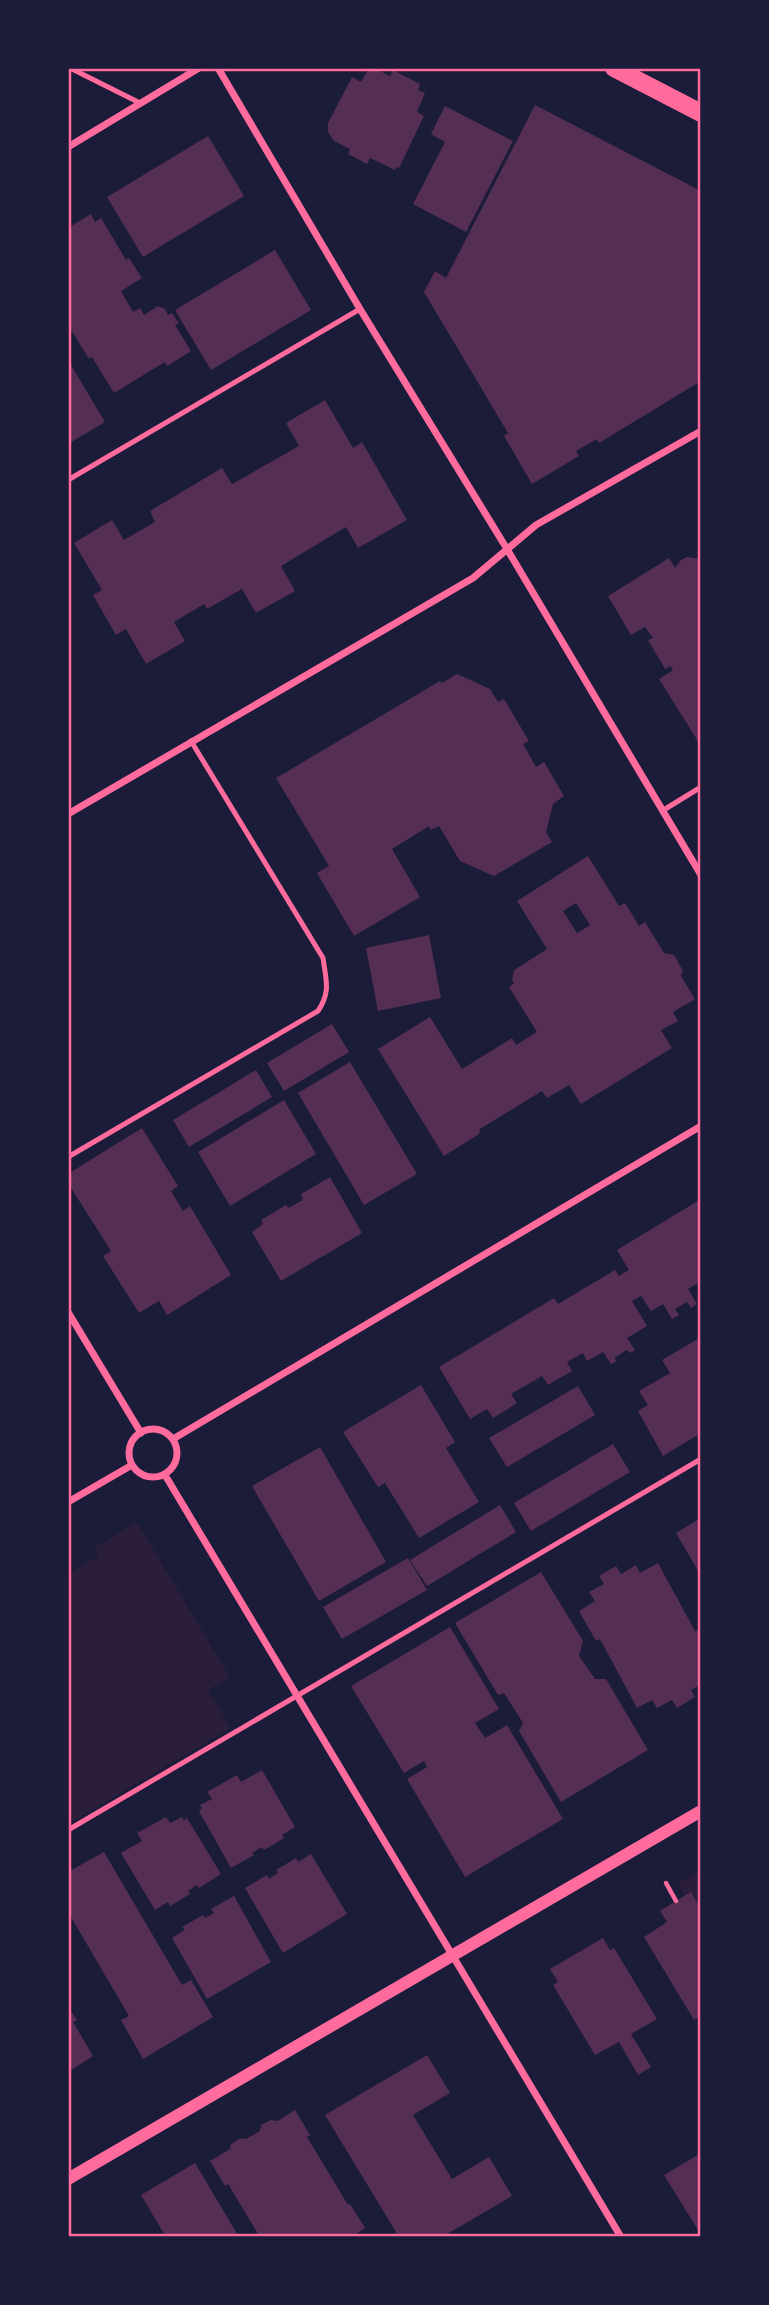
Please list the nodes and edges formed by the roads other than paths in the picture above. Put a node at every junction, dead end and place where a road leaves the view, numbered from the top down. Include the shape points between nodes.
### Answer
1 (69, 68) edge
2 (199, 68) edge
3 (218, 68) edge
4 (614, 68) edge
5 (140, 103) junction
6 (701, 113) edge
7 (68, 147) edge
8 (360, 309) junction
9 (701, 431) edge
10 (68, 480) edge
11 (507, 549) junction
12 (191, 741) junction
13 (701, 787) edge
14 (662, 810) junction
15 (68, 814) edge
16 (701, 875) edge
17 (701, 1126) edge
18 (68, 1157) edge
19 (68, 1312) edge
20 (141, 1433) junction
21 (173, 1439) junction
22 (701, 1459) edge
23 (132, 1465) junction
24 (165, 1475) junction
25 (68, 1502) edge
26 (297, 1696) junction
27 (701, 1811) edge
28 (68, 1829) edge
29 (453, 1956) junction
30 (68, 2179) edge
31 (621, 2237) edge

1 - 5 lane
2 - 5 street
3 - 8 street
4 - 6 main road
5 - 7 street
8 - 10 lane
8 - 11 street
9 - 11 street via 536,525
11 - 12 street via 473,578
11 - 14 street
12 - 15 street
12 - 18 lane via 323,958 326,999 318,1011
13 - 14 lane
14 - 16 street
17 - 21 street
19 - 20 street
20 - 21 street via 161,1430
20 - 23 street via 132,1442
21 - 24 street via 177,1461
22 - 26 lane
23 - 24 street via 146,1476
23 - 25 street
24 - 26 street
26 - 28 lane
26 - 29 street
27 - 29 street
29 - 30 street
29 - 31 street

